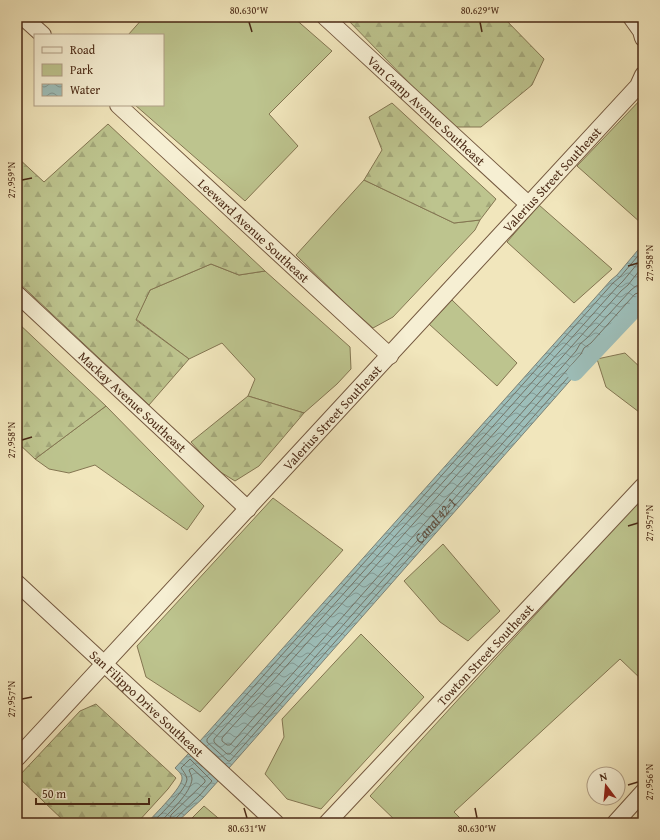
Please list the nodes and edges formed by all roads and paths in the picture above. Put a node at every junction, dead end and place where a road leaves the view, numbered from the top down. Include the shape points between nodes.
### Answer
1 (23, 17) edge
2 (325, 17) edge
3 (631, 17) edge
4 (42, 34) edge
5 (643, 38) edge
6 (643, 75) edge
7 (119, 106) edge
8 (528, 204) junction
9 (17, 294) edge
10 (390, 356) junction
11 (643, 486) edge
12 (248, 509) junction
13 (17, 583) edge
14 (104, 663) junction
15 (17, 758) edge
16 (643, 792) edge
17 (276, 823) edge
18 (327, 823) edge
19 (615, 823) edge

1 - 4 street
2 - 8 street, Van Camp Avenue Southeast
3 - 5 street
6 - 8 street, Valerius Street Southeast via 638,86
7 - 10 street, Leeward Avenue Southeast
8 - 10 street, Valerius Street Southeast
9 - 12 street, Mackay Avenue Southeast
10 - 12 street, Valerius Street Southeast
11 - 18 street, Towton Street Southeast
12 - 14 street, Valerius Street Southeast
13 - 14 street, San Filippo Drive Southeast
14 - 15 street, Valerius Street Southeast
14 - 17 street, San Filippo Drive Southeast
16 - 19 street

